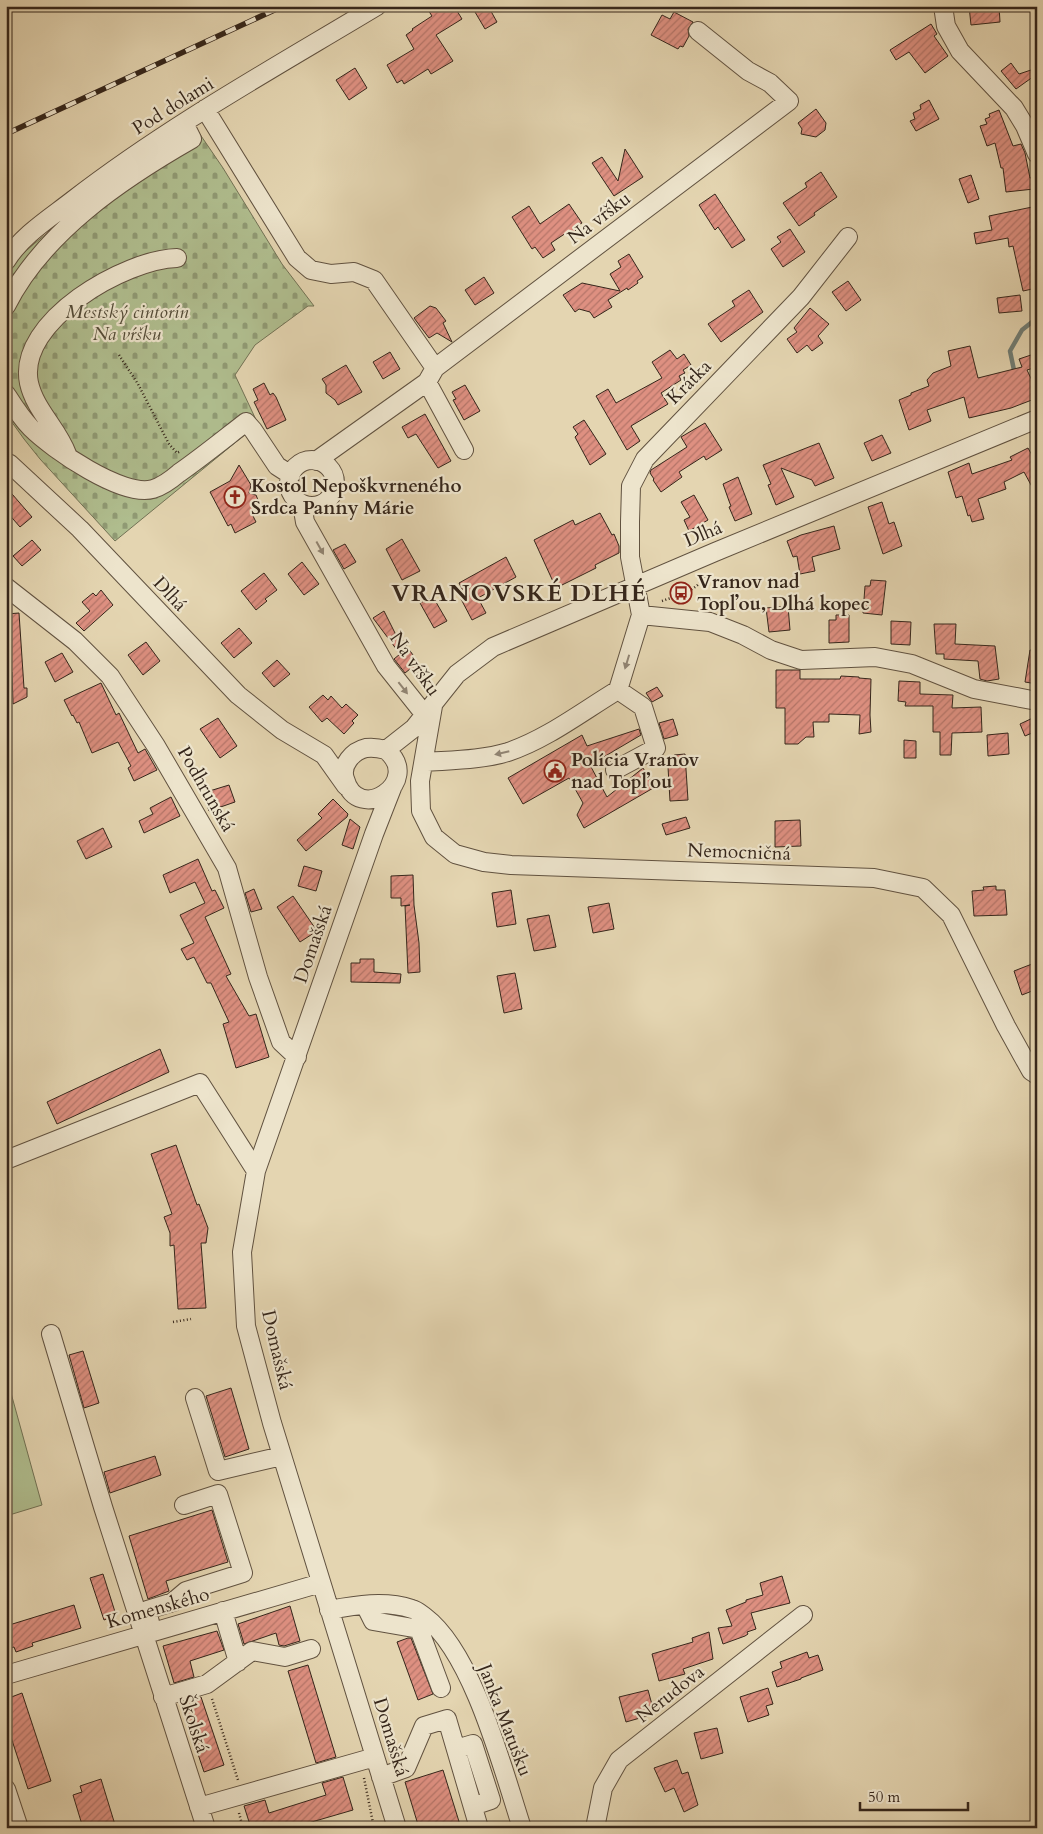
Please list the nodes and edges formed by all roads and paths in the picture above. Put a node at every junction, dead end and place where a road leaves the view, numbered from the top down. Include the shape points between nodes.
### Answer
1 (377, 6) edge
2 (943, 6) edge
3 (698, 31) dead end
4 (205, 109) junction
5 (184, 123) junction
6 (1037, 154) edge
7 (848, 237) dead end
8 (8, 257) edge
9 (177, 258) dead end
10 (6, 306) edge
11 (119, 355) dead end
12 (431, 375) junction
13 (6, 394) edge
14 (1037, 419) edge
15 (168, 443) dead end
16 (464, 450) dead end
17 (68, 457) junction
18 (316, 461) junction
19 (6, 462) edge
20 (291, 475) junction
21 (302, 504) junction
22 (708, 570) dead end
23 (636, 586) junction
24 (6, 587) edge
25 (656, 603) dead end
26 (641, 615) junction
27 (618, 690) junction
28 (1037, 701) edge
29 (424, 715) junction
30 (426, 744) junction
31 (386, 750) junction
32 (358, 751) junction
33 (317, 752) junction
34 (430, 762) junction
35 (397, 769) junction
36 (615, 770) dead end
37 (347, 786) junction
38 (392, 788) junction
39 (367, 800) junction
40 (377, 825) junction
41 (296, 1056) junction
42 (1037, 1075) edge
43 (6, 1160) edge
44 (256, 1170) junction
45 (191, 1319) dead end
46 (173, 1322) dead end
47 (51, 1334) dead end
48 (195, 1398) dead end
49 (282, 1456) junction
50 (184, 1504) dead end
51 (321, 1583) junction
52 (365, 1605) junction
53 (330, 1610) junction
54 (223, 1611) junction
55 (804, 1615) dead end
56 (147, 1633) junction
57 (311, 1649) dead end
58 (238, 1662) junction
59 (6, 1675) edge
60 (207, 1684) junction
61 (441, 1688) dead end
62 (163, 1696) junction
63 (375, 1757) junction
64 (363, 1776) dead end
65 (381, 1778) junction
66 (6, 1789) edge
67 (240, 1795) junction
68 (199, 1807) junction
69 (20, 1828) edge
70 (206, 1828) edge
71 (243, 1828) edge
72 (374, 1828) edge
73 (397, 1828) edge
74 (479, 1828) edge
75 (522, 1828) edge
76 (595, 1828) edge

1 - 4 street, Pod dolami
2 - 6 street via 946,26 960,51 1014,108
3 - 12 street, Na vŕšku via 748,71 770,83 789,101
4 - 5 street, Pod dolami
4 - 12 street via 297,258 311,270 330,274 354,272 374,280
5 - 8 street, Pod dolami via 116,167 23,239
5 - 10 street via 192,139 120,185 62,232 41,252
7 - 23 street, Krátka via 801,297 645,459 631,486 630,557
9 - 17 street via 146,263 74,301 44,329 34,347 29,382
11 - 15 path
12 - 16 street
12 - 18 street, Na vŕšku
13 - 17 street via 30,427
14 - 23 street, Dlhá
17 - 20 street via 131,489 153,489 193,464 246,422 277,466
18 - 20 street via 298,465
18 - 21 street via 331,470 335,486 327,501 319,505
19 - 33 street, Dlhá via 80,529 238,695 282,730
20 - 21 street via 292,492
21 -> 29 street, Na vŕšku via 306,522 386,666
22 - 25 path via 702,583
23 - 26 street
23 - 29 street, Dlhá via 492,647 457,674
24 - 41 street, Podhrunská via 75,642 110,676 156,746 228,868 258,977 282,1042
26 -> 27 street
26 - 28 street via 710,622 744,635 770,650 801,660 875,657 912,664 974,689
27 -> 34 street via 557,729 507,752
27 - 36 street via 643,707 656,748
29 - 30 street, Nemocničná
29 - 30 street, Na vŕšku via 421,726
29 - 31 street
29 - 35 street
30 - 34 street, Nemocničná
31 - 32 street via 368,748
31 - 35 street via 396,761
32 - 33 street
32 - 37 street via 345,766
33 - 37 street
34 - 42 street, Nemocničná via 420,781 421,811 434,837 455,854 484,862 874,878 923,888 951,915 1006,1026 1031,1071
35 - 38 street
37 - 39 street via 355,795
38 - 39 street via 379,798
38 - 40 street, Domašská
39 - 40 street
40 - 41 street, Domašská
41 - 44 street, Domašská
43 - 44 street via 200,1083
44 - 49 street, Domašská via 242,1252 246,1326
45 - 46 path
47 - 56 street
48 - 49 street via 218,1471
49 - 51 street, Domašská
50 - 56 street via 218,1494 243,1573 186,1591 173,1602 147,1610
51 - 53 street, Domašská
51 - 54 street, Komenského
52 - 53 street, Janka Matušku
52 - 61 street via 373,1621 419,1629
52 - 75 street, Janka Matušku via 385,1604 414,1609 436,1626 466,1672 497,1749
53 - 63 street, Domašská
54 - 56 street, Komenského
54 - 58 street
55 - 76 street, Nerudova via 620,1760 603,1788
56 - 59 street, Komenského
56 - 62 street, Školská
57 - 58 street via 285,1657 252,1651
58 - 60 street
60 - 62 street
60 - 67 path via 240,1786
62 - 68 street, Školská
63 - 65 street, Domašská
63 - 67 street
64 - 72 path
65 - 73 street, Domašská
65 - 74 street via 406,1768 424,1726 447,1719 456,1749 473,1744 491,1800 473,1806
66 - 69 street
67 - 68 street
67 - 71 path via 239,1816
68 - 70 street, Školská

